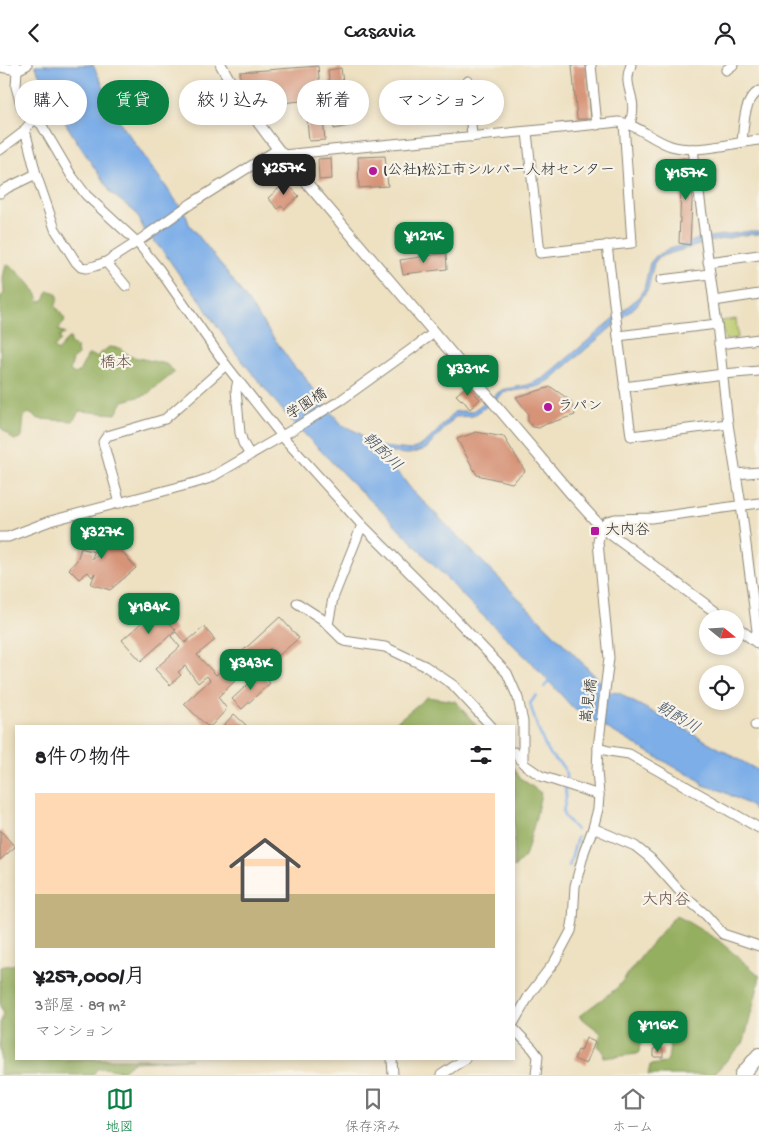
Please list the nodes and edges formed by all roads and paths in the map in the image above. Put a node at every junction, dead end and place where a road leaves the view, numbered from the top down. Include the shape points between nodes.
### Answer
1 (27, 65) edge
2 (222, 65) edge
3 (591, 65) edge
4 (631, 65) edge
5 (0, 67) edge
6 (16, 68) edge
7 (759, 91) edge
8 (627, 124) junction
9 (29, 125) edge
10 (42, 125) edge
11 (471, 125) edge
12 (597, 125) junction
13 (25, 130) junction
14 (527, 132) junction
15 (472, 137) junction
16 (759, 140) edge
17 (742, 142) junction
18 (693, 149) junction
19 (0, 150) edge
20 (281, 152) junction
21 (36, 174) junction
22 (0, 193) edge
23 (139, 240) junction
24 (607, 245) junction
25 (759, 255) edge
26 (106, 262) junction
27 (708, 262) junction
28 (710, 274) junction
29 (660, 280) dead end
30 (126, 286) dead end
31 (759, 295) edge
32 (714, 301) junction
33 (717, 324) junction
34 (434, 333) junction
35 (618, 336) junction
36 (759, 339) edge
37 (719, 344) junction
38 (226, 365) junction
39 (759, 371) edge
40 (723, 374) junction
41 (238, 380) junction
42 (624, 387) junction
43 (728, 424) junction
44 (285, 435) junction
45 (250, 455) junction
46 (759, 471) edge
47 (736, 474) junction
48 (120, 503) junction
49 (759, 503) edge
50 (741, 505) junction
51 (362, 525) junction
52 (601, 527) junction
53 (0, 537) edge
54 (297, 603) dead end
55 (713, 610) edge
56 (328, 625) junction
57 (744, 633) edge
58 (756, 642) edge
59 (490, 725) edge
60 (599, 744) junction
61 (515, 754) edge
62 (522, 763) junction
63 (599, 795) junction
64 (759, 827) edge
65 (593, 828) junction
66 (759, 946) edge
67 (515, 1020) edge
68 (515, 1030) edge
69 (759, 1055) edge
70 (392, 1060) edge
71 (463, 1060) edge
72 (393, 1075) edge
73 (441, 1075) edge
74 (536, 1075) edge
75 (742, 1075) edge

1 - 6 street
2 - 20 street via 251,114
3 - 12 street
4 - 8 street via 627,80 633,108
5 - 6 street
7 - 17 street via 752,97 745,114
8 - 12 street
8 - 18 street via 661,142
8 - 24 street via 632,243
9 - 13 street
10 - 23 street via 86,195
11 - 15 street
12 - 14 street
13 - 19 street
13 - 21 street
14 - 15 street
14 - 24 street via 540,253
15 - 20 street
16 - 17 street
17 - 18 street
18 - 27 street
20 - 23 street via 192,203
20 - 34 street
21 - 22 street
21 - 26 street via 55,229 76,262 86,268
23 - 26 street
23 - 38 street
24 - 35 street
25 - 27 street
26 - 30 street
27 - 28 street
28 - 29 street
28 - 32 street
31 - 32 street
32 - 33 street
33 - 35 street
33 - 37 street
34 - 44 street, 学園橋 via 341,401
34 - 52 street
35 - 42 street
36 - 37 street
37 - 40 street
38 - 41 street
38 - 48 street via 165,419 107,436 103,442
39 - 40 street
40 - 42 street
40 - 43 street
41 - 44 street
41 - 45 street via 240,433
42 - 43 street via 630,436
43 - 47 street
44 - 45 street, 学園橋
44 - 51 street
45 - 48 street, 学園橋 via 210,478
46 - 47 street
47 - 50 street
48 - 53 street, 学園橋
49 - 50 street
50 - 52 street via 651,518 615,519
50 - 58 street
51 - 56 street via 333,598
51 - 62 street via 507,673 518,698 523,722
52 - 55 street
52 - 60 street, 嵩見橋 via 598,543 608,667
54 - 56 street
56 - 59 street via 344,641 385,647 425,666 453,685
57 - 58 street
60 - 63 street, 嵩見橋
60 - 64 street via 610,751 630,754
61 - 62 street
62 - 63 street via 541,776
63 - 65 street, 嵩見橋
65 - 66 street via 635,846 650,858 723,934
65 - 67 street, 嵩見橋 via 575,886 571,931
68 - 74 street via 538,1055
69 - 75 main road
70 - 72 street
71 - 73 street

